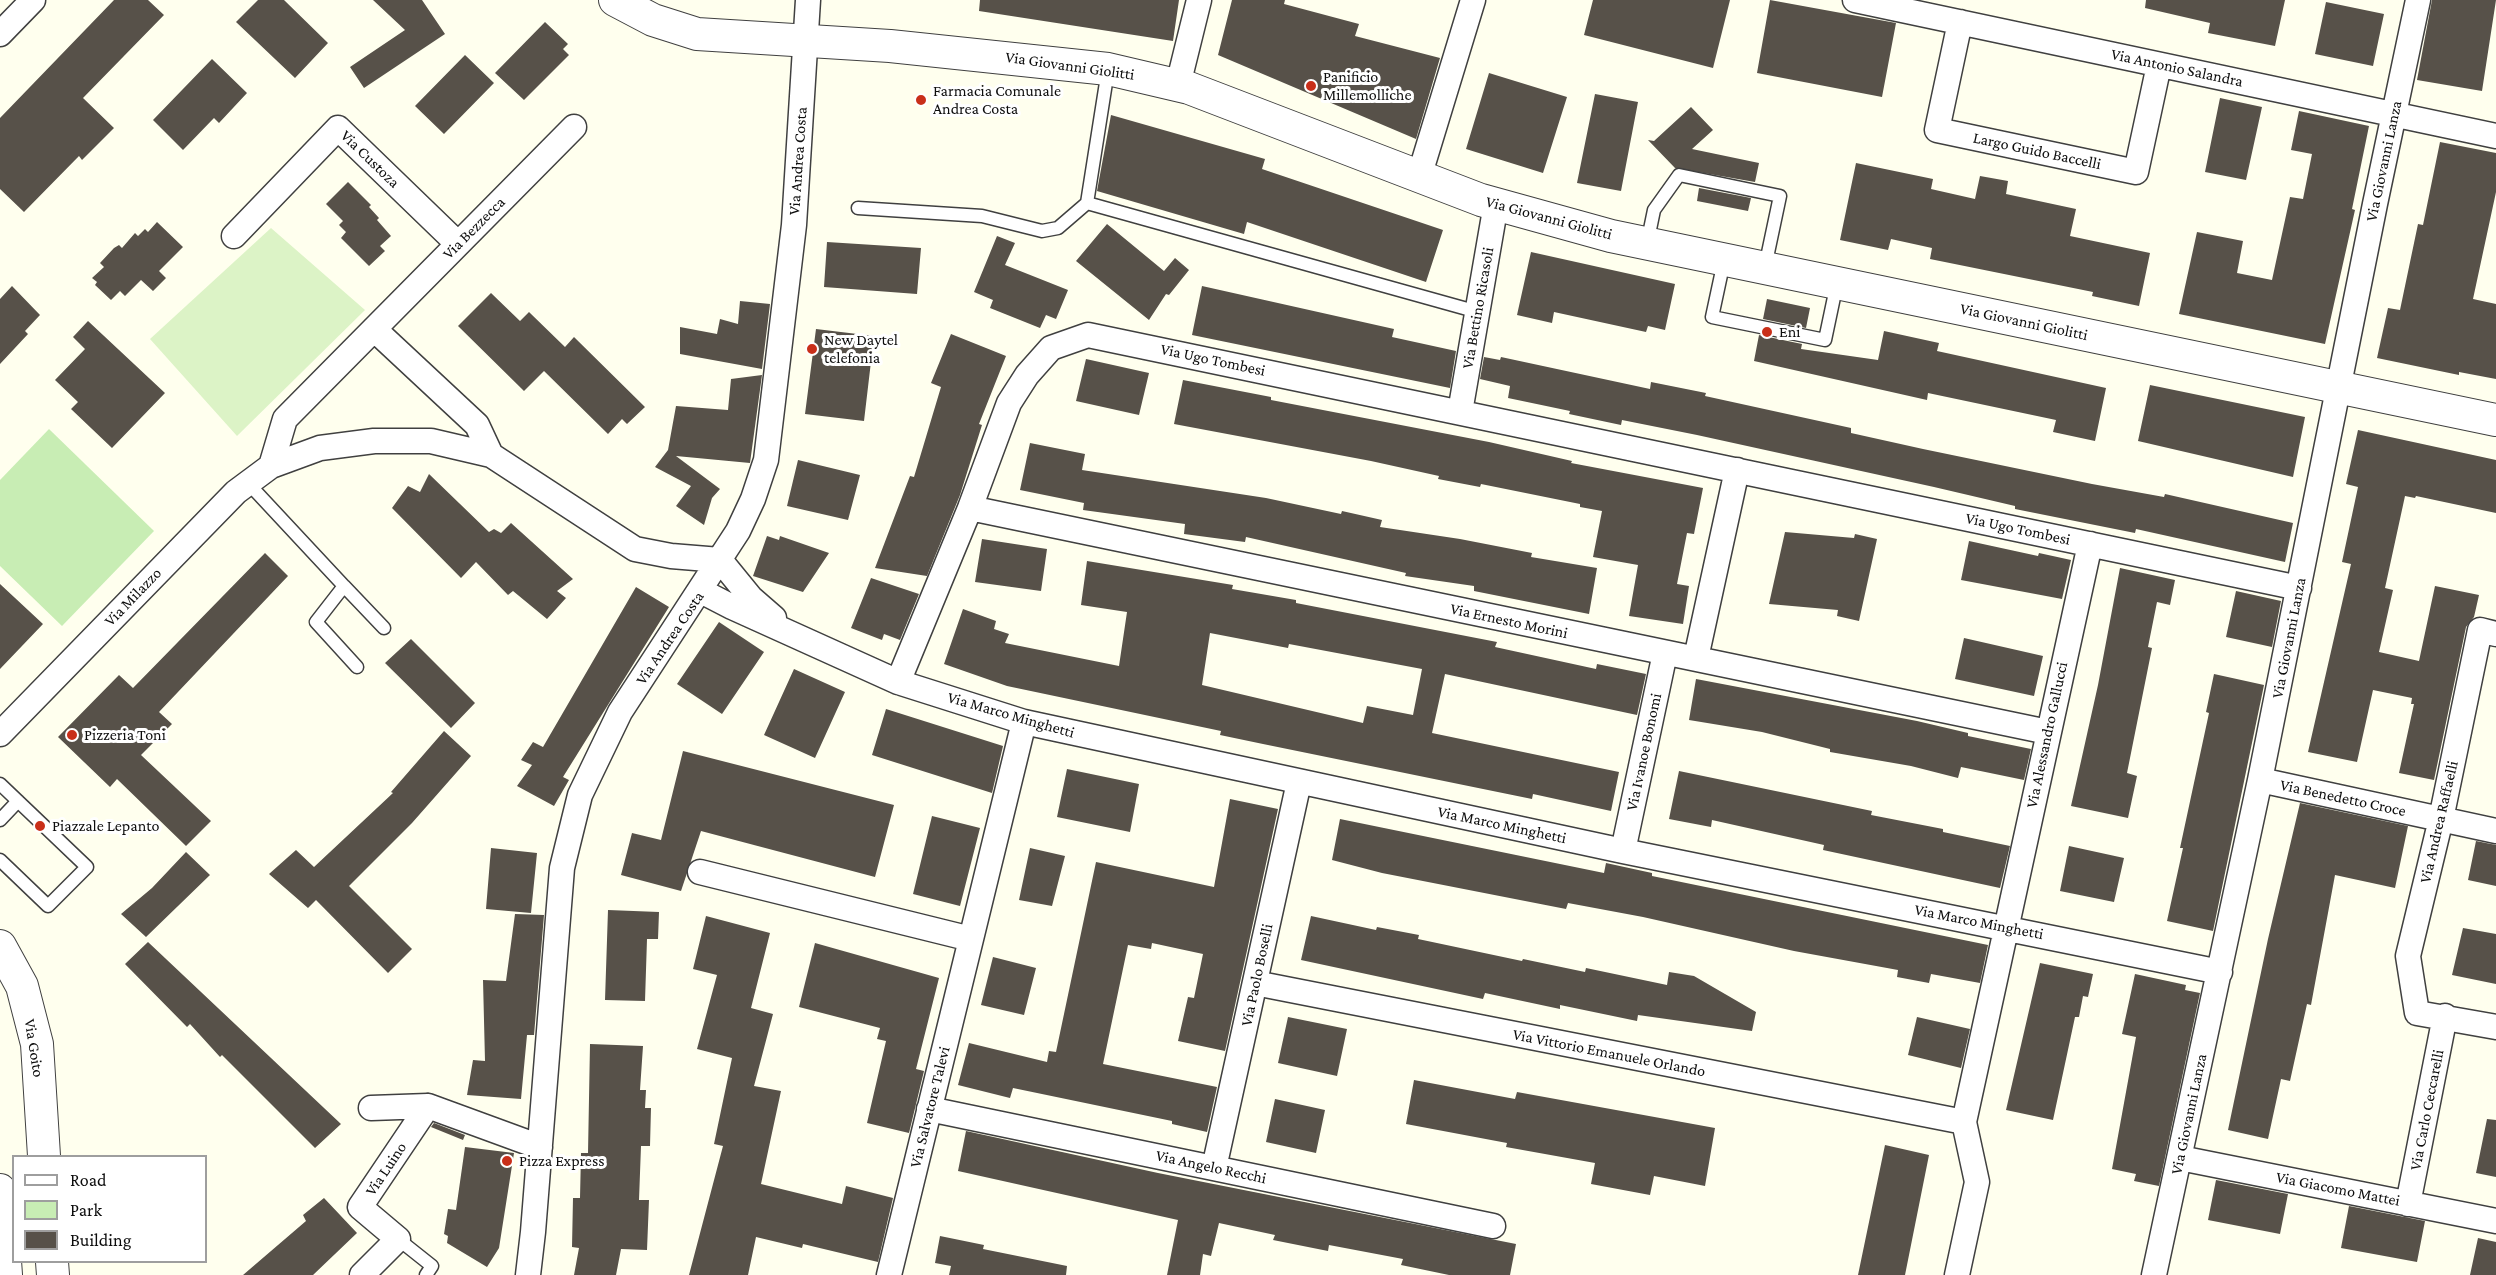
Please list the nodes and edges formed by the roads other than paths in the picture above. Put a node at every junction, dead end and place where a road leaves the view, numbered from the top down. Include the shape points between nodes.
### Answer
1 (33, 0) edge
2 (615, 0) edge
3 (808, 0) edge
4 (1199, 0) edge
5 (1473, 0) edge
6 (1856, 0) edge
7 (2418, 0) edge
8 (1960, 22) junction
9 (0, 34) edge
10 (807, 42) junction
11 (2159, 64) junction
12 (1108, 69) junction
13 (1178, 85) junction
14 (2393, 115) junction
15 (574, 127) dead end
16 (2496, 136) edge
17 (1419, 177) junction
18 (1087, 203) junction
19 (1496, 204) junction
20 (858, 208) dead end
21 (234, 236) dead end
22 (1647, 243) junction
23 (458, 244) junction
24 (1724, 259) junction
25 (1765, 268) junction
26 (1837, 283) junction
27 (1478, 312) junction
28 (374, 329) junction
29 (2339, 387) junction
30 (1460, 412) junction
31 (2496, 420) edge
32 (491, 455) junction
33 (271, 466) junction
34 (1737, 470) junction
35 (248, 483) junction
36 (970, 508) junction
37 (2090, 544) junction
38 (720, 560) junction
39 (344, 586) junction
40 (2299, 588) junction
41 (701, 591) junction
42 (384, 628) dead end
43 (2488, 632) edge
44 (797, 637) junction
45 (1665, 653) junction
46 (1696, 658) junction
47 (357, 667) dead end
48 (898, 682) junction
49 (1023, 722) junction
50 (2048, 732) junction
51 (0, 734) edge
52 (2260, 780) junction
53 (1299, 782) junction
54 (0, 784) edge
55 (18, 801) junction
56 (2441, 819) junction
57 (0, 820) edge
58 (2496, 831) edge
59 (1623, 851) junction
60 (0, 860) edge
61 (700, 872) dead end
62 (2005, 927) junction
63 (971, 939) junction
64 (0, 946) edge
65 (2220, 972) junction
66 (1255, 983) junction
67 (2445, 1016) junction
68 (2496, 1027) edge
69 (428, 1106) junction
70 (371, 1108) dead end
71 (929, 1109) junction
72 (1964, 1122) junction
73 (540, 1147) junction
74 (44, 1155) edge
75 (2180, 1158) junction
76 (1214, 1168) junction
77 (0, 1190) edge
78 (2408, 1204) junction
79 (2496, 1221) edge
80 (1493, 1226) dead end
81 (398, 1239) junction
82 (6, 1275) edge
83 (362, 1275) edge
84 (426, 1275) edge
85 (528, 1275) edge
86 (889, 1275) edge
87 (1957, 1275) edge
88 (2154, 1275) edge

1 - 9 street
2 - 10 street, Via Giovanni Giolitti via 652,20 697,34
3 - 10 street, Via Andrea Costa
4 - 13 street
5 - 17 street
6 - 8 street, Via Antonio Salandra
7 - 14 street, Via Giovanni Lanza
8 - 11 street, Via Antonio Salandra
8 - 11 street, Largo Guido Baccelli via 1937,130 2019,148 2136,172
10 - 12 street, Via Giovanni Giolitti via 1001,56
10 - 38 street, Via Andrea Costa via 794,225 766,460 753,499
11 - 14 street, Via Antonio Salandra
12 - 13 street, Via Giovanni Giolitti
12 - 18 lane
13 - 17 street, Via Giovanni Giolitti
14 - 16 street, Via Antonio Salandra
14 - 29 street, Via Giovanni Lanza
15 - 23 street, Via Bezzecca
17 - 19 street, Via Giovanni Giolitti
18 - 20 lane via 1058,228 1042,231 982,216
18 - 27 lane
19 - 22 street, Via Giovanni Giolitti
19 - 27 street, Via Bettino Ricasoli
21 - 23 street, Via Custoza via 338,128
22 - 24 street, Via Giovanni Giolitti
22 - 25 lane via 1654,210 1679,175 1780,196
23 - 28 street, Via Bezzecca
24 - 25 street, Via Giovanni Giolitti
24 - 26 lane via 1712,317 1825,340
25 - 26 street, Via Giovanni Giolitti
26 - 29 street, Via Giovanni Giolitti
27 - 30 street, Via Bettino Ricasoli
28 - 32 street via 477,425
28 - 33 street via 285,419
29 - 31 street, Via Giovanni Giolitti
29 - 40 street, Via Giovanni Lanza
30 - 34 street, Via Ugo Tombesi
30 - 36 street, Via Ugo Tombesi via 1088,335 1051,348 1027,375 1009,403
32 - 33 street, Via Milazzo via 430,441 374,441 320,448
32 - 38 street, Via Milazzo via 635,549
33 - 35 street, Via Milazzo
34 - 37 street, Via Ugo Tombesi
34 - 46 street
35 - 39 lane
35 - 51 street, Via Milazzo
36 - 45 street, Via Ernesto Morini
36 - 48 street, Via Ugo Tombesi
37 - 40 street, Via Ugo Tombesi
37 - 50 street, Via Alessandro Gallucci
38 - 41 street, Via Andrea Costa
38 - 44 street, Via Marco Minghetti via 751,598
39 - 42 lane
39 - 47 lane via 316,622
40 - 52 street, Via Giovanni Lanza
41 - 44 street, Via Marco Minghetti
41 - 73 street, Via Andrea Costa via 620,712 580,795 562,868
43 - 56 street, Via Andrea Raffaelli
44 - 48 street, Via Marco Minghetti
45 - 46 street, Via Ernesto Morini
45 - 59 street, Via Ivanoe Bonomi
46 - 50 street, Via Ernesto Morini
48 - 49 street, Via Marco Minghetti
49 - 53 street, Via Marco Minghetti
49 - 63 street, Via Salvatore Talevi
50 - 62 street, Via Alessandro Gallucci
52 - 56 street, Via Benedetto Croce
52 - 65 street, Via Giovanni Lanza
53 - 59 street, Via Marco Minghetti
53 - 66 street, Via Paolo Boselli
54 - 55 lane
55 - 57 lane
55 - 60 lane via 87,867 48,906
56 - 58 street, Via Benedetto Croce
56 - 67 street, Via Andrea Raffaelli via 2408,956 2417,1013
59 - 62 street, Via Marco Minghetti
61 - 63 street
62 - 65 street, Via Marco Minghetti
62 - 72 street, Via Alessandro Gallucci
63 - 71 street, Via Salvatore Talevi
64 - 74 street, Via Goito via 22,986 37,1044
65 - 75 street, Via Giovanni Lanza
66 - 72 street, Via Vittorio Emanuele Orlando
66 - 76 street, Via Paolo Boselli
67 - 68 street
67 - 78 street, Via Carlo Ceccarelli
69 - 70 street
69 - 73 street
69 - 81 street, Via Luino via 360,1207
71 - 76 street, Via Angelo Recchi
71 - 86 street, Via Salvatore Talevi
72 - 87 street via 1977,1182
73 - 85 street, Via Andrea Costa
75 - 78 street, Via Giacomo Mattei
75 - 88 street, Via Giovanni Lanza
76 - 80 street, Via Angelo Recchi
77 - 82 street
78 - 79 street, Via Giacomo Mattei
81 - 83 street
81 - 84 lane via 432,1266

